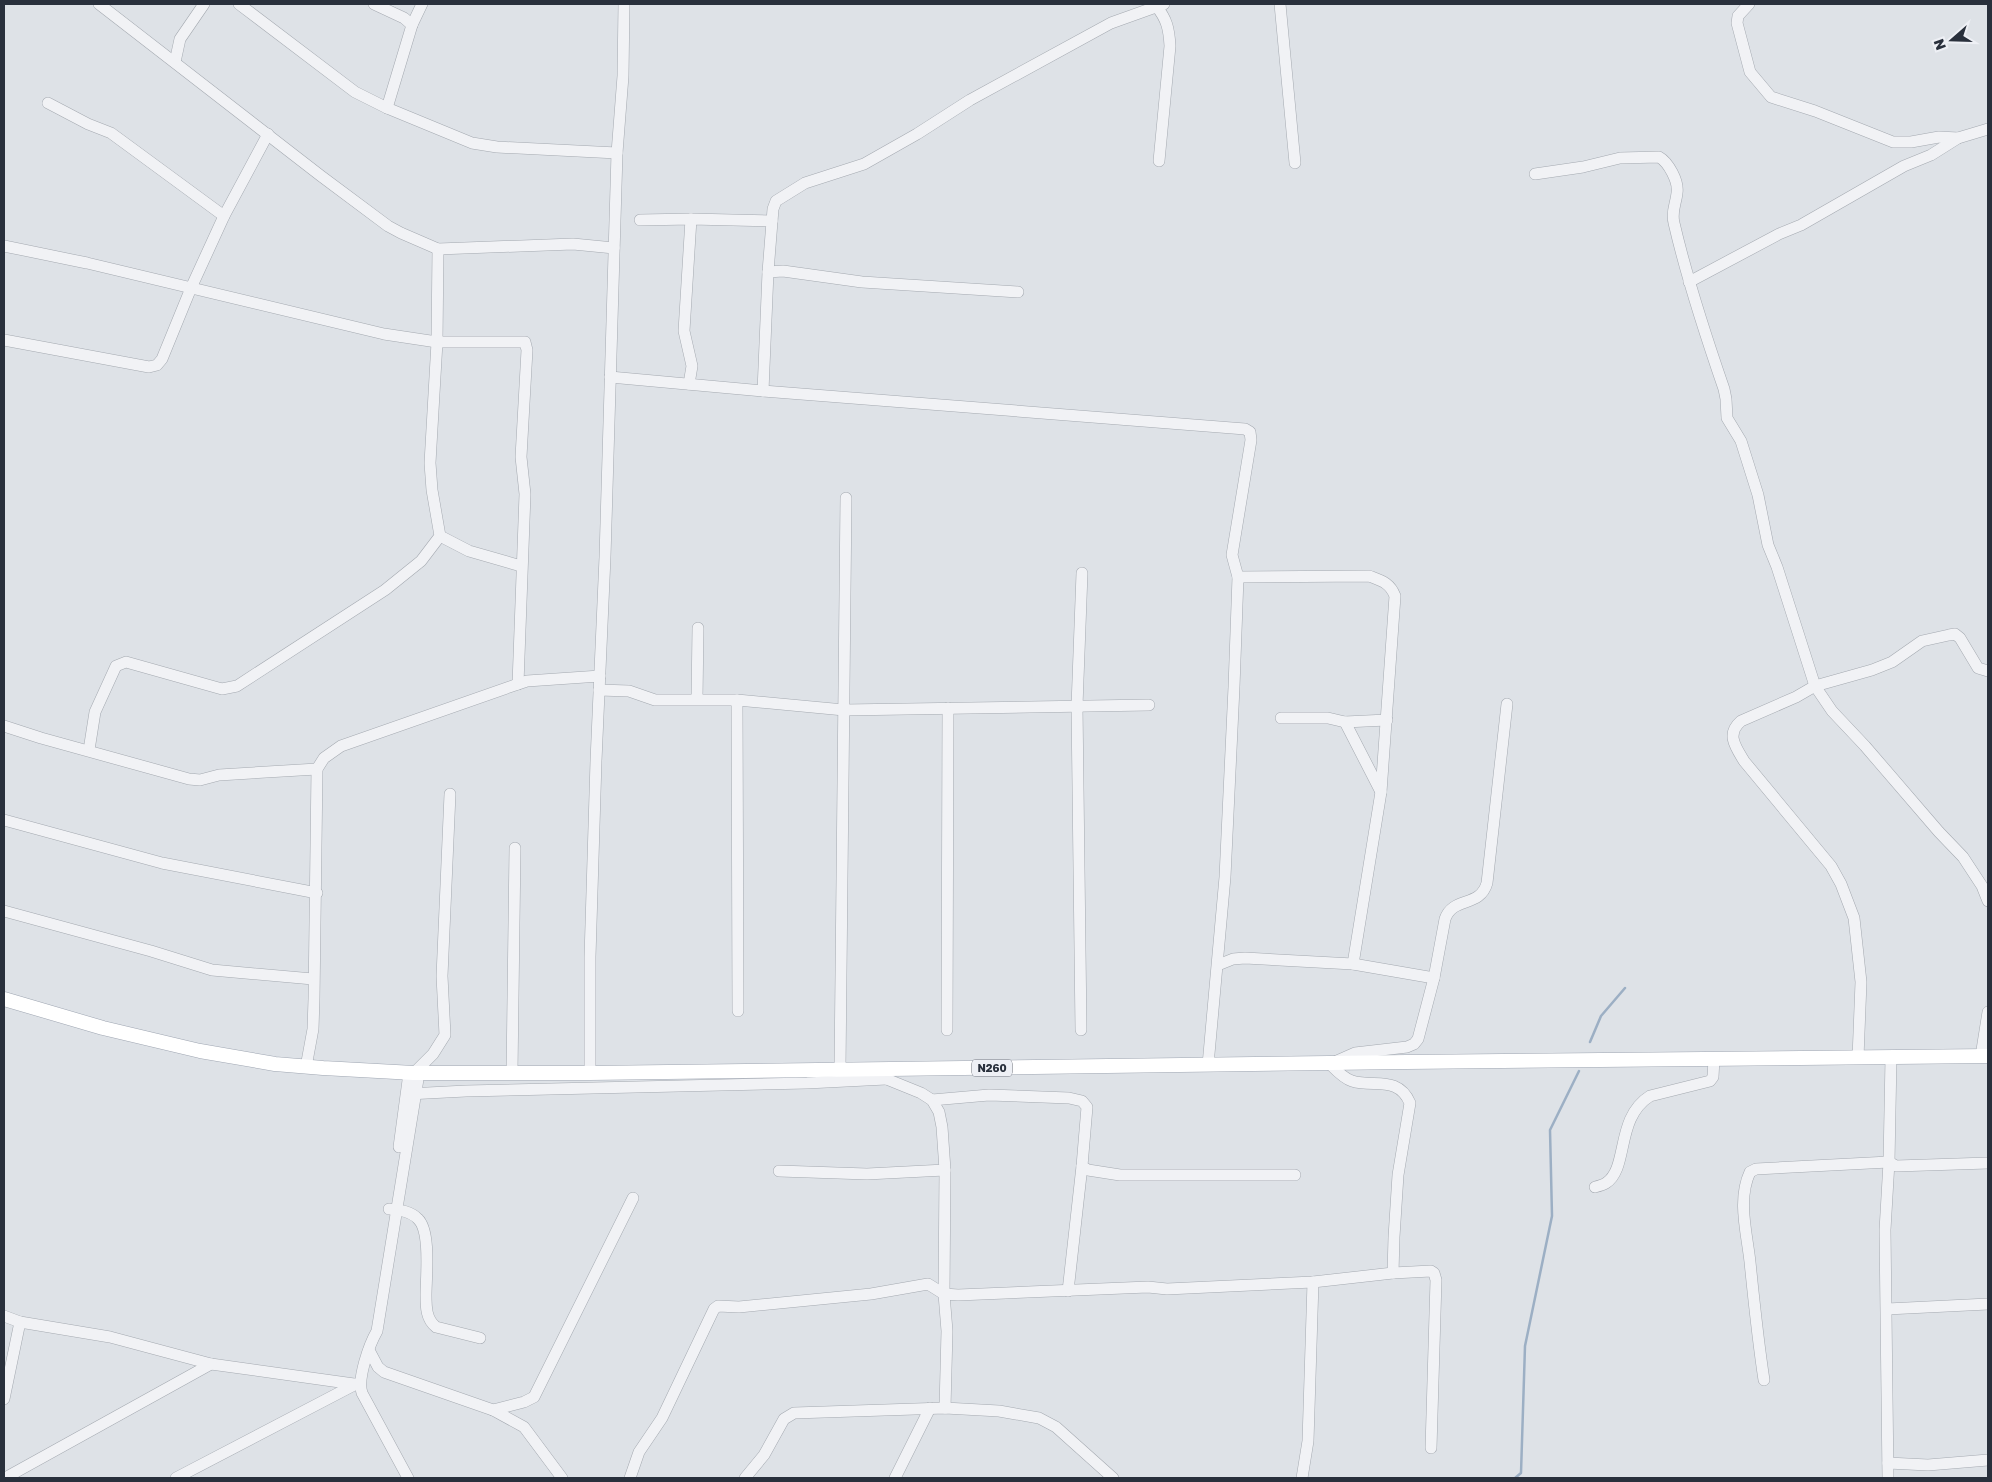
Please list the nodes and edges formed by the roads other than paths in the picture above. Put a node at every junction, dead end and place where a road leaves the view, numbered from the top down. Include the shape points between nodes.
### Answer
1 (99, 4) edge
2 (204, 4) edge
3 (239, 4) edge
4 (374, 4) edge
5 (422, 4) edge
6 (624, 4) edge
7 (1280, 4) edge
8 (1749, 4) edge
9 (1160, 5) edge
10 (412, 24) junction
11 (174, 62) junction
12 (48, 103) dead end
13 (386, 108) junction
14 (1988, 129) edge
15 (268, 134) junction
16 (1958, 138) junction
17 (617, 153) junction
18 (1159, 162) dead end
19 (1295, 163) dead end
20 (1535, 174) dead end
21 (224, 216) junction
22 (691, 219) junction
23 (640, 220) dead end
24 (772, 221) junction
25 (4, 246) edge
26 (438, 248) junction
27 (614, 248) junction
28 (768, 272) junction
29 (1689, 282) junction
30 (191, 288) junction
31 (1018, 292) dead end
32 (4, 340) edge
33 (437, 342) junction
34 (610, 377) junction
35 (689, 384) junction
36 (763, 391) junction
37 (846, 498) dead end
38 (440, 536) junction
39 (521, 566) junction
40 (1082, 573) dead end
41 (1238, 577) junction
42 (698, 628) dead end
43 (1988, 672) edge
44 (600, 676) junction
45 (518, 684) junction
46 (1815, 686) junction
47 (599, 690) junction
48 (697, 699) junction
49 (737, 700) junction
50 (1507, 704) dead end
51 (1149, 705) dead end
52 (1077, 706) junction
53 (948, 708) junction
54 (844, 710) junction
55 (1280, 718) dead end
56 (1387, 720) junction
57 (1345, 722) junction
58 (4, 726) edge
59 (89, 750) junction
60 (317, 769) junction
61 (1381, 792) junction
62 (450, 794) dead end
63 (4, 820) edge
64 (515, 848) dead end
65 (1988, 876) edge
66 (1982, 886) junction
67 (316, 892) junction
68 (1988, 901) edge
69 (4, 911) edge
70 (1353, 964) junction
71 (1218, 965) junction
72 (1434, 978) junction
73 (313, 979) junction
74 (4, 999) edge
75 (738, 1011) dead end
76 (1988, 1012) edge
77 (947, 1030) dead end
78 (1081, 1030) dead end
79 (1984, 1056) edge
80 (1858, 1058) junction
81 (1890, 1058) junction
82 (1714, 1060) junction
83 (1330, 1064) junction
84 (1208, 1065) junction
85 (306, 1067) junction
86 (840, 1069) junction
87 (864, 1069) junction
88 (414, 1073) junction
89 (512, 1073) junction
90 (590, 1073) junction
91 (886, 1079) junction
92 (412, 1094) junction
93 (932, 1100) junction
94 (1889, 1162) junction
95 (1988, 1163) edge
96 (1082, 1166) junction
97 (945, 1170) junction
98 (779, 1171) dead end
99 (1295, 1175) dead end
100 (1596, 1187) dead end
101 (633, 1198) dead end
102 (392, 1209) junction
103 (1393, 1273) junction
104 (1313, 1282) junction
105 (1068, 1291) junction
106 (944, 1294) junction
107 (1988, 1304) edge
108 (1887, 1309) junction
109 (4, 1316) edge
110 (20, 1322) junction
111 (480, 1338) dead end
112 (370, 1346) junction
113 (211, 1364) junction
114 (1764, 1380) dead end
115 (357, 1384) junction
116 (4, 1399) edge
117 (930, 1408) junction
118 (945, 1408) junction
119 (493, 1410) junction
120 (1432, 1448) dead end
121 (1988, 1460) edge
122 (1888, 1463) junction
123 (5, 1478) edge
124 (176, 1478) edge
125 (408, 1478) edge
126 (562, 1478) edge
127 (630, 1478) edge
128 (745, 1478) edge
129 (894, 1478) edge
130 (1113, 1478) edge
131 (1302, 1478) edge
132 (1888, 1478) edge

1 - 11 street
2 - 11 street via 180,39
3 - 13 street via 355,92
4 - 10 street
5 - 10 street
6 - 17 street
7 - 19 street
8 - 16 street via 1738,16 1737,23 1750,72 1771,97 1893,142
9 - 18 street via 1169,28 1170,46
9 - 24 street via 1111,23 970,100 864,164 804,183 776,201
10 - 13 street
11 - 15 street
12 - 21 street via 111,133
13 - 17 street via 472,144
14 - 16 street
15 - 21 street
15 - 26 street via 388,226
16 - 29 street via 1801,225
17 - 27 street
20 - 29 street via 1620,158 1663,159 1678,188 1672,215
21 - 30 street
22 - 23 street
22 - 24 street
22 - 35 street via 684,331 692,366
24 - 28 street
25 - 30 street
26 - 27 street via 573,244
26 - 33 street
27 - 34 street
28 - 31 street
28 - 36 street
29 - 46 street via 1724,389 1727,418 1741,441 1758,495 1768,545
30 - 32 street via 162,359 149,368
30 - 33 street via 384,334
33 - 38 street via 430,478
33 - 39 street via 525,342 521,457 525,494
34 - 35 street
34 - 44 street
35 - 36 street
36 - 41 street via 1245,429 1250,432 1251,440 1232,554
37 - 54 street
38 - 39 street via 469,551
38 - 59 street via 421,562 385,590 237,686 222,689 120,662 95,712
39 - 45 street
40 - 52 street
41 - 56 street via 1370,576 1391,586 1395,596
41 - 71 street
42 - 48 street
43 - 46 street via 1978,668 1955,634 1922,641 1892,662
44 - 45 street
44 - 47 street
45 - 60 street via 342,746 324,758
46 - 66 street via 1832,711 1963,857
46 - 80 street via 1741,721 1734,727 1733,735 1744,761 1831,866 1850,904 1861,982
47 - 48 street via 629,691 654,700
47 - 90 street via 590,957
48 - 49 street
49 - 54 street
49 - 75 street
50 - 72 street via 1485,891 1478,898 1448,910
51 - 52 street
52 - 53 street
52 - 78 street
53 - 54 street
53 - 77 street
54 - 86 street
55 - 57 street via 1328,718
56 - 57 street
56 - 61 street
57 - 61 street
58 - 59 street
59 - 60 street via 200,780 227,774
60 - 67 street
61 - 70 street
62 - 88 street via 442,976 445,1035 434,1054
63 - 67 street via 162,863
64 - 89 street
65 - 66 street
66 - 68 street
67 - 73 street
69 - 73 street via 212,970
70 - 71 street via 1245,958
70 - 72 street
71 - 84 street
72 - 83 street via 1414,1044 1355,1053
73 - 85 street via 313,1021
74 - 85 main road, N260 via 200,1051
76 - 79 street
79 - 81 main road, N260
80 - 81 main road, N260
80 - 82 main road, N260
81 - 94 street
82 - 83 main road, N260
82 - 100 street via 1714,1078 1710,1082 1650,1096 1642,1101 1625,1131 1612,1177
83 - 84 main road, N260
83 - 103 street via 1352,1081 1400,1088 1410,1102 1398,1175
84 - 87 main road, N260
85 - 88 main road, N260
86 - 87 main road, N260
86 - 90 main road, N260
87 - 91 street
88 - 89 main road, N260
88 - 92 street
89 - 90 main road, N260
91 - 92 street
91 - 93 street
92 - 102 street
93 - 96 street via 989,1095 1082,1101 1086,1107
93 - 97 street via 942,1127
94 - 95 street via 1896,1166
94 - 108 street via 1885,1230
94 - 114 street via 1756,1169 1750,1172 1744,1192 1744,1220
96 - 99 street via 1088,1170 1120,1175
96 - 105 street
97 - 98 street via 867,1174
97 - 106 street
101 - 119 street via 534,1397
102 - 111 street via 414,1215 423,1225 426,1310 432,1324
102 - 112 street via 370,1329
103 - 104 street
103 - 120 street via 1431,1271 1436,1280
104 - 105 street
104 - 131 street via 1308,1441
105 - 106 street
106 - 118 street via 948,1331
106 - 127 street via 928,1284 871,1294 738,1307 718,1306 662,1418 639,1452
107 - 108 street
108 - 122 street
109 - 110 street
110 - 113 street via 110,1337
110 - 116 street
112 - 115 street
112 - 119 street via 378,1367 384,1372
113 - 115 street
113 - 123 street
115 - 124 street
115 - 125 street
117 - 118 street
117 - 128 street via 794,1414 784,1420 764,1455
117 - 129 street
118 - 130 street via 999,1411 1039,1418 1056,1427
119 - 126 street via 524,1427
121 - 122 street via 1928,1465
122 - 132 street

